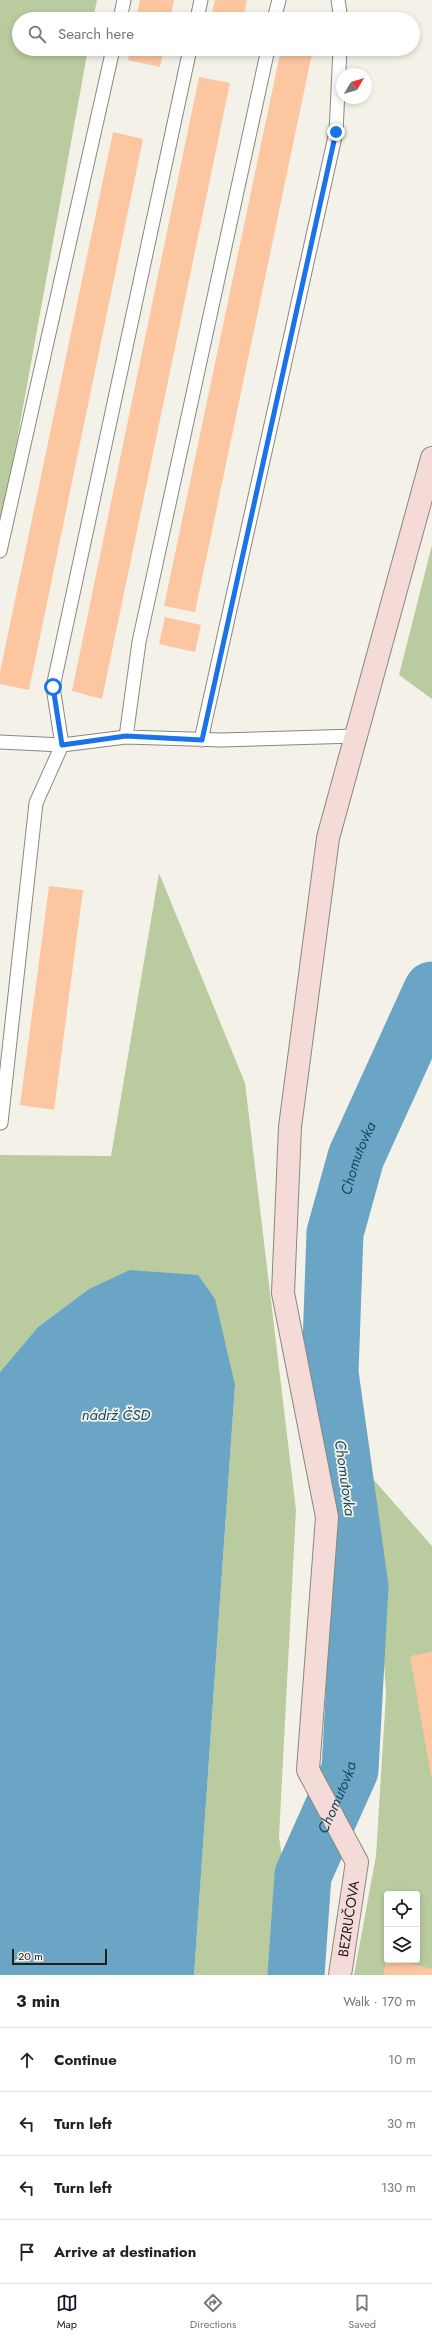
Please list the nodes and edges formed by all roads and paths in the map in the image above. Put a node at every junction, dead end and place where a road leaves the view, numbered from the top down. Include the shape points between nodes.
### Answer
1 (124, 0) edge
2 (201, 0) edge
3 (278, 0) edge
4 (338, 0) edge
5 (121, 12) edge
6 (198, 12) edge
7 (275, 12) edge
8 (340, 12) edge
9 (111, 56) edge
10 (188, 56) edge
11 (266, 56) edge
12 (340, 56) edge
13 (432, 458) edge
14 (0, 551) edge
15 (126, 736) junction
16 (356, 736) junction
17 (202, 740) junction
18 (0, 742) edge
19 (62, 745) junction
20 (1, 1123) dead end
21 (340, 1975) edge

1 - 5 lane
2 - 6 lane
3 - 7 lane
4 - 8 lane
9 - 14 lane
10 - 19 lane via 53,687
11 - 15 lane via 139,642
12 - 17 lane via 336,132
13 - 16 street
15 - 17 lane
15 - 19 lane
16 - 17 lane
16 - 21 street, BEZRUČOVA via 328,838 290,1127 283,1293 327,1517 308,1770 357,1862
18 - 19 lane
19 - 20 lane via 36,804

